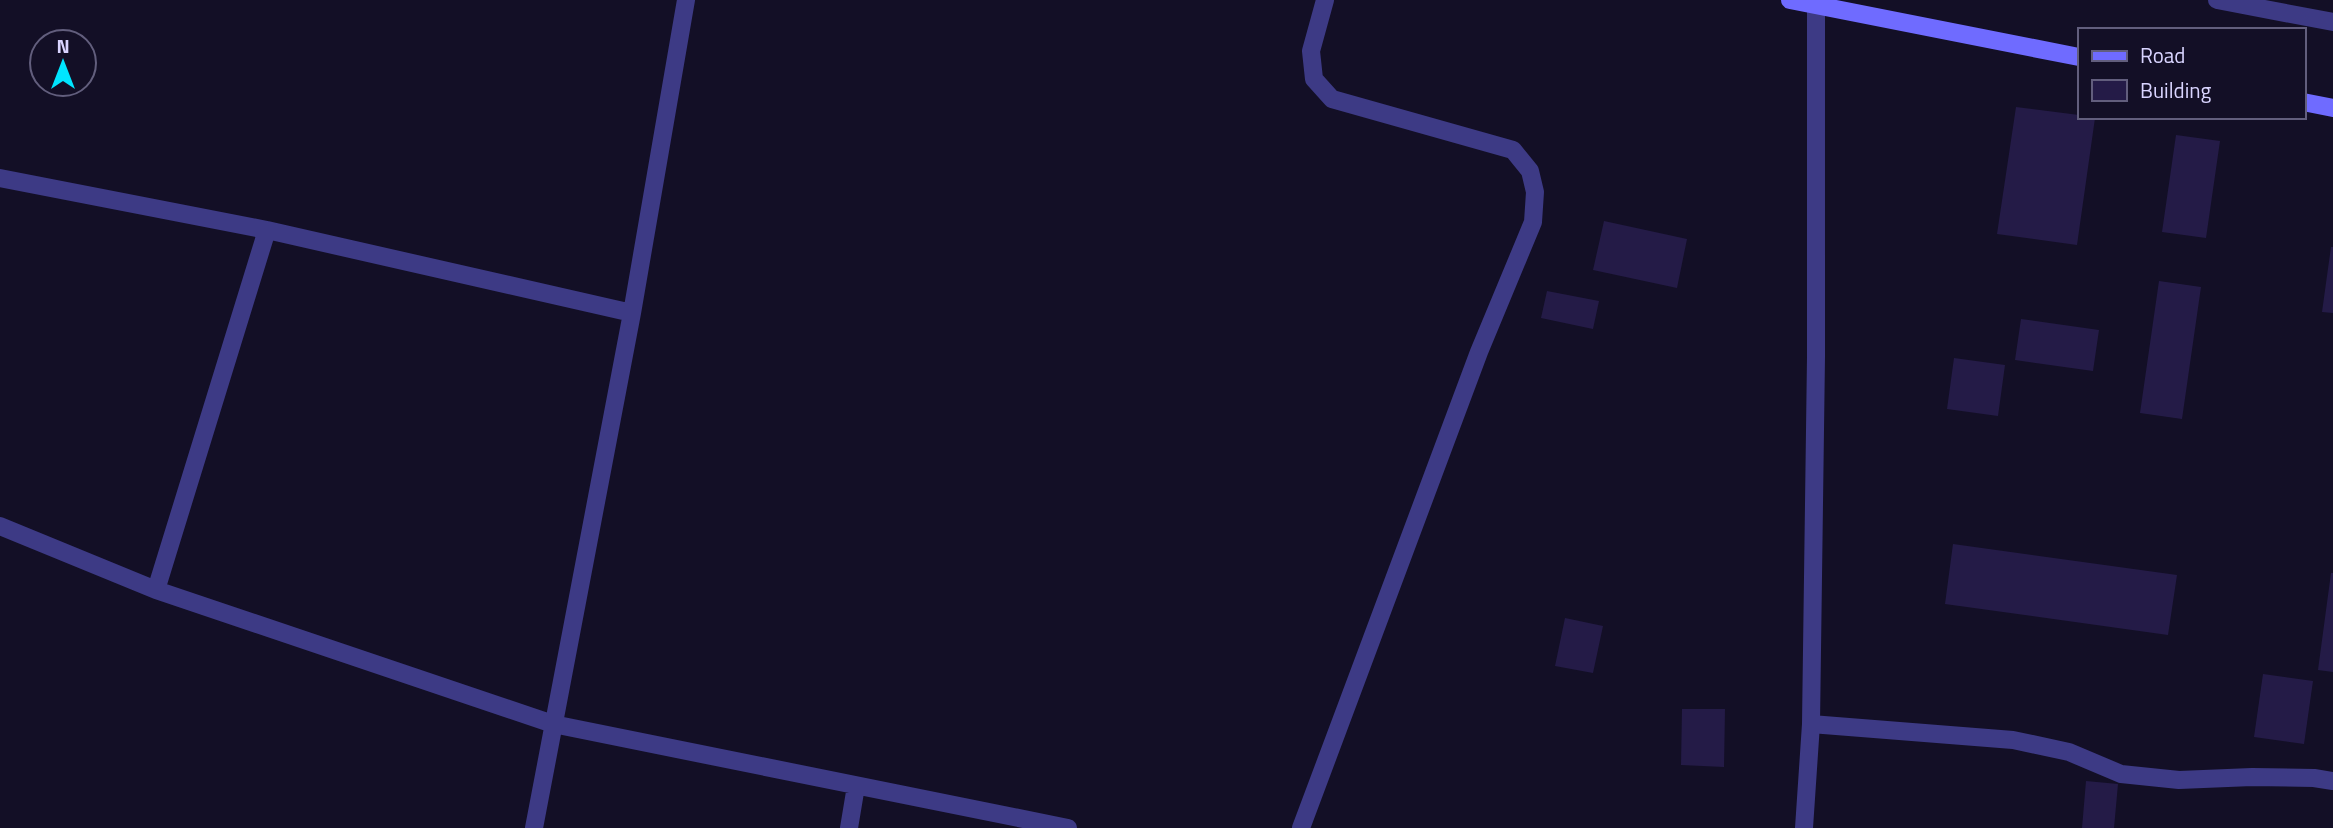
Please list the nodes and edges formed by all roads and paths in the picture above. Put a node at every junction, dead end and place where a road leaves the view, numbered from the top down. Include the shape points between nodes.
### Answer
1 (686, 0) edge
2 (1325, 0) edge
3 (1790, 0) edge
4 (2217, 0) edge
5 (1816, 4) junction
6 (2333, 22) edge
7 (2078, 57) edge
8 (2305, 102) edge
9 (2333, 108) edge
10 (0, 178) edge
11 (267, 230) junction
12 (632, 313) junction
13 (0, 526) edge
14 (156, 590) junction
15 (553, 724) junction
16 (1811, 724) junction
17 (2333, 781) edge
18 (856, 786) junction
19 (534, 828) edge
20 (849, 828) edge
21 (1068, 828) edge
22 (1301, 828) edge
23 (1804, 828) edge

1 - 12 street
2 - 22 street via 1311,51 1314,79 1332,99 1513,150 1530,171 1535,192 1533,222 1479,352
3 - 5 main road
4 - 6 street
5 - 7 main road
5 - 16 street
8 - 9 main road
10 - 11 street
11 - 12 street
11 - 14 street
12 - 15 street
13 - 14 street
14 - 15 street
15 - 18 street
15 - 19 street
16 - 17 street via 2013,740 2069,752 2121,774 2179,780
16 - 23 street
18 - 20 street
18 - 21 street

